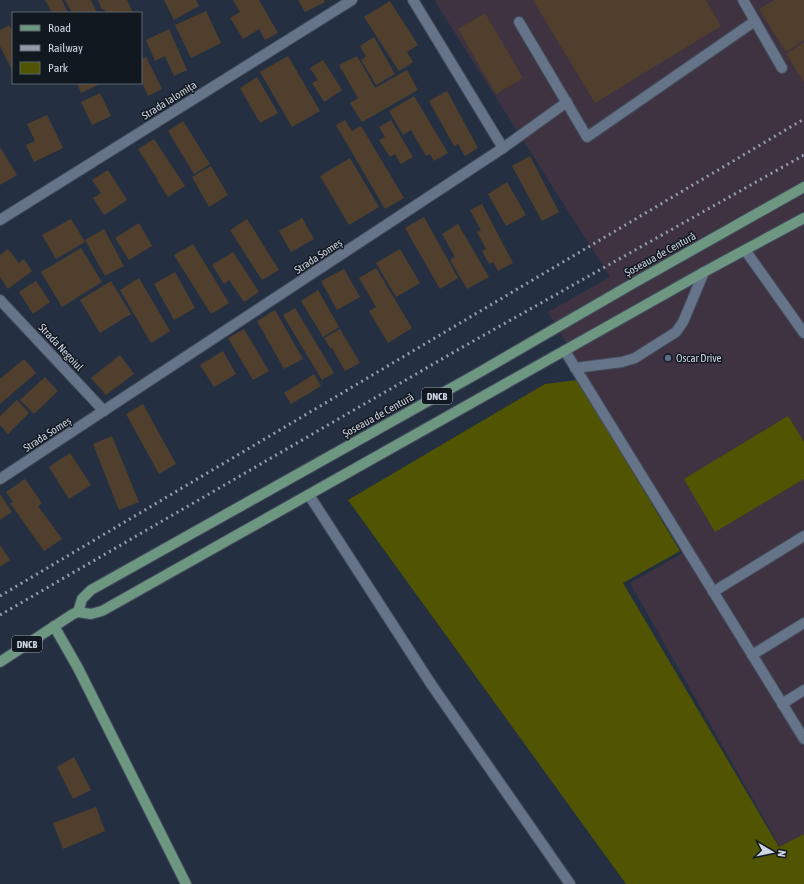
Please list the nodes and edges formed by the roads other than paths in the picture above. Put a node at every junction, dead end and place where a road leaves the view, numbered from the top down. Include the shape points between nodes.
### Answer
1 (352, 0) edge
2 (413, 0) edge
3 (743, 0) edge
4 (755, 21) junction
5 (519, 22) dead end
6 (782, 68) dead end
7 (567, 102) junction
8 (504, 148) junction
9 (804, 187) edge
10 (804, 218) edge
11 (0, 220) edge
12 (745, 250) junction
13 (704, 272) junction
14 (0, 300) edge
15 (804, 333) edge
16 (565, 351) junction
17 (575, 368) junction
18 (104, 411) junction
19 (0, 479) edge
20 (309, 495) junction
21 (804, 536) edge
22 (713, 592) junction
23 (78, 612) junction
24 (804, 623) edge
25 (54, 626) junction
26 (752, 655) junction
27 (0, 662) edge
28 (804, 690) edge
29 (782, 704) junction
30 (804, 740) edge
31 (186, 884) edge
32 (570, 884) edge

1 - 11 street, Strada Ialomița
2 - 8 street
3 - 4 street
4 - 6 street
4 - 7 street via 587,137
5 - 7 street
7 - 8 street, Strada Someș
8 - 18 street, Strada Someș
9 - 23 main road, Șoseaua de Centură / DNCB via 91,590 82,599
10 - 12 main road, DNCB
12 - 13 main road, DNCB
12 - 15 street
13 - 16 main road, DNCB
13 - 17 street via 683,322 676,332 635,358
14 - 18 street, Strada Negoiul
16 - 17 street
16 - 20 main road, DNCB
17 - 22 street
18 - 19 street, Strada Someș
20 - 23 main road, DNCB via 102,611 91,614
20 - 32 street via 431,684
21 - 22 street
22 - 26 street
23 - 25 main road, DNCB
24 - 26 street
25 - 27 main road, DNCB
25 - 31 main road via 78,668
26 - 29 street
28 - 29 street
29 - 30 street

